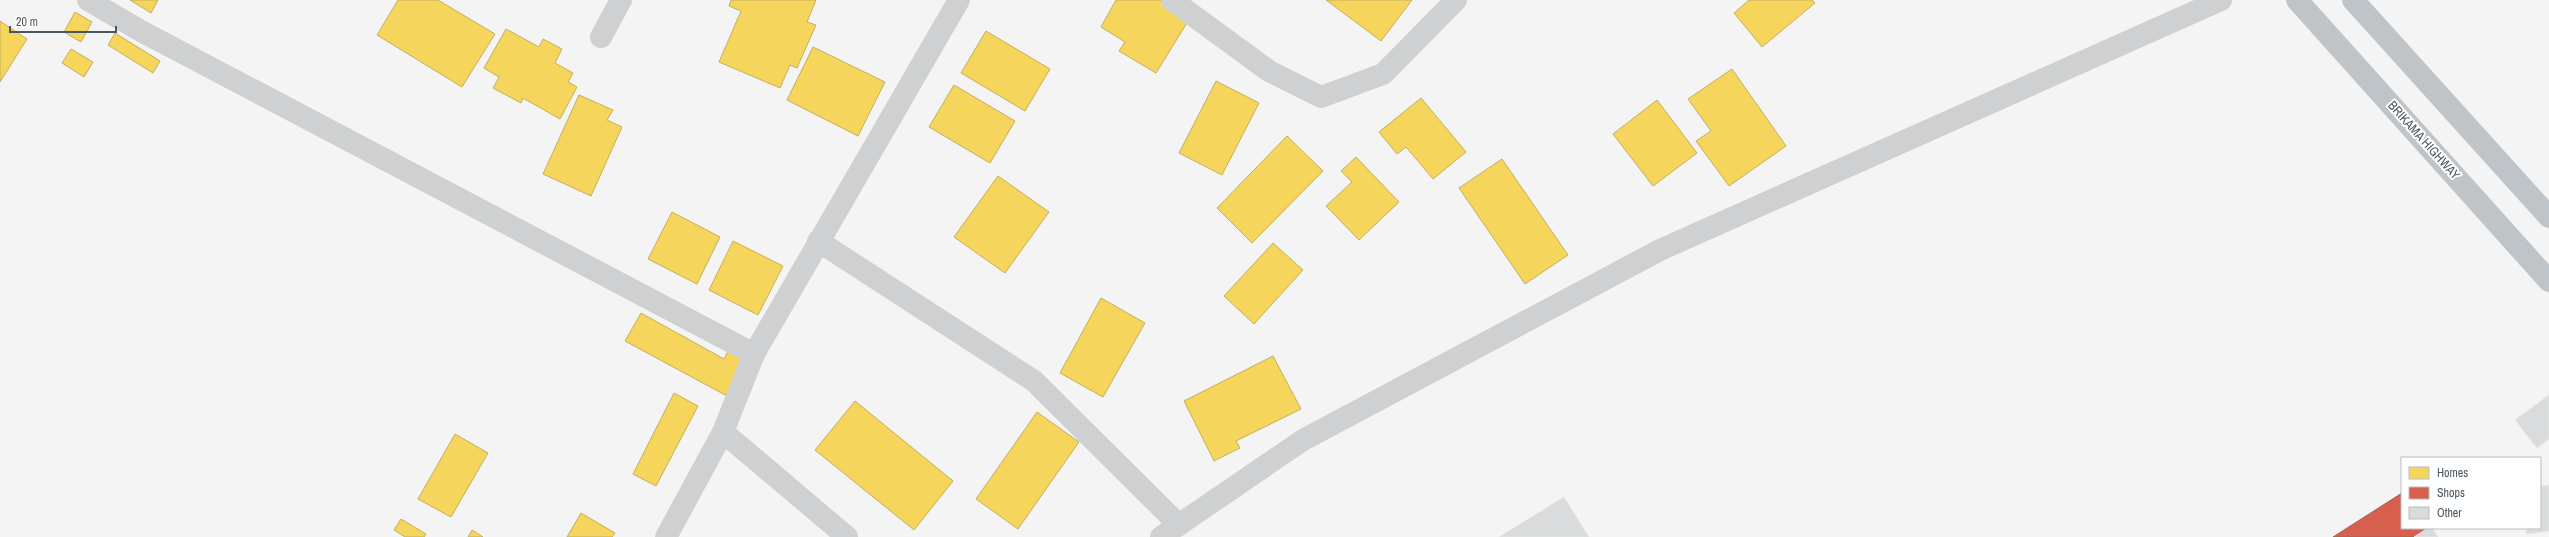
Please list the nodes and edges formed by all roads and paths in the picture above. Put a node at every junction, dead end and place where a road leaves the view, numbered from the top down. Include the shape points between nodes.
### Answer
1 (88, 0) edge
2 (621, 0) edge
3 (959, 0) edge
4 (1172, 0) edge
5 (1456, 0) edge
6 (2221, 0) edge
7 (2297, 0) edge
8 (2353, 0) edge
9 (601, 37) dead end
10 (2549, 217) edge
11 (818, 242) junction
12 (2549, 281) edge
13 (754, 354) junction
14 (723, 432) junction
15 (1179, 525) junction
16 (666, 537) edge
17 (847, 537) edge
18 (1161, 537) edge

1 - 13 street via 141,31
2 - 9 street
3 - 11 street
4 - 5 street via 1269,71 1321,97 1383,74
6 - 15 street via 1660,250 1303,440
7 - 12 highway, BRIKAMA HIGHWAY
8 - 10 highway
11 - 13 street
11 - 15 street via 1034,381
13 - 14 street
14 - 16 street
14 - 17 street
15 - 18 street

